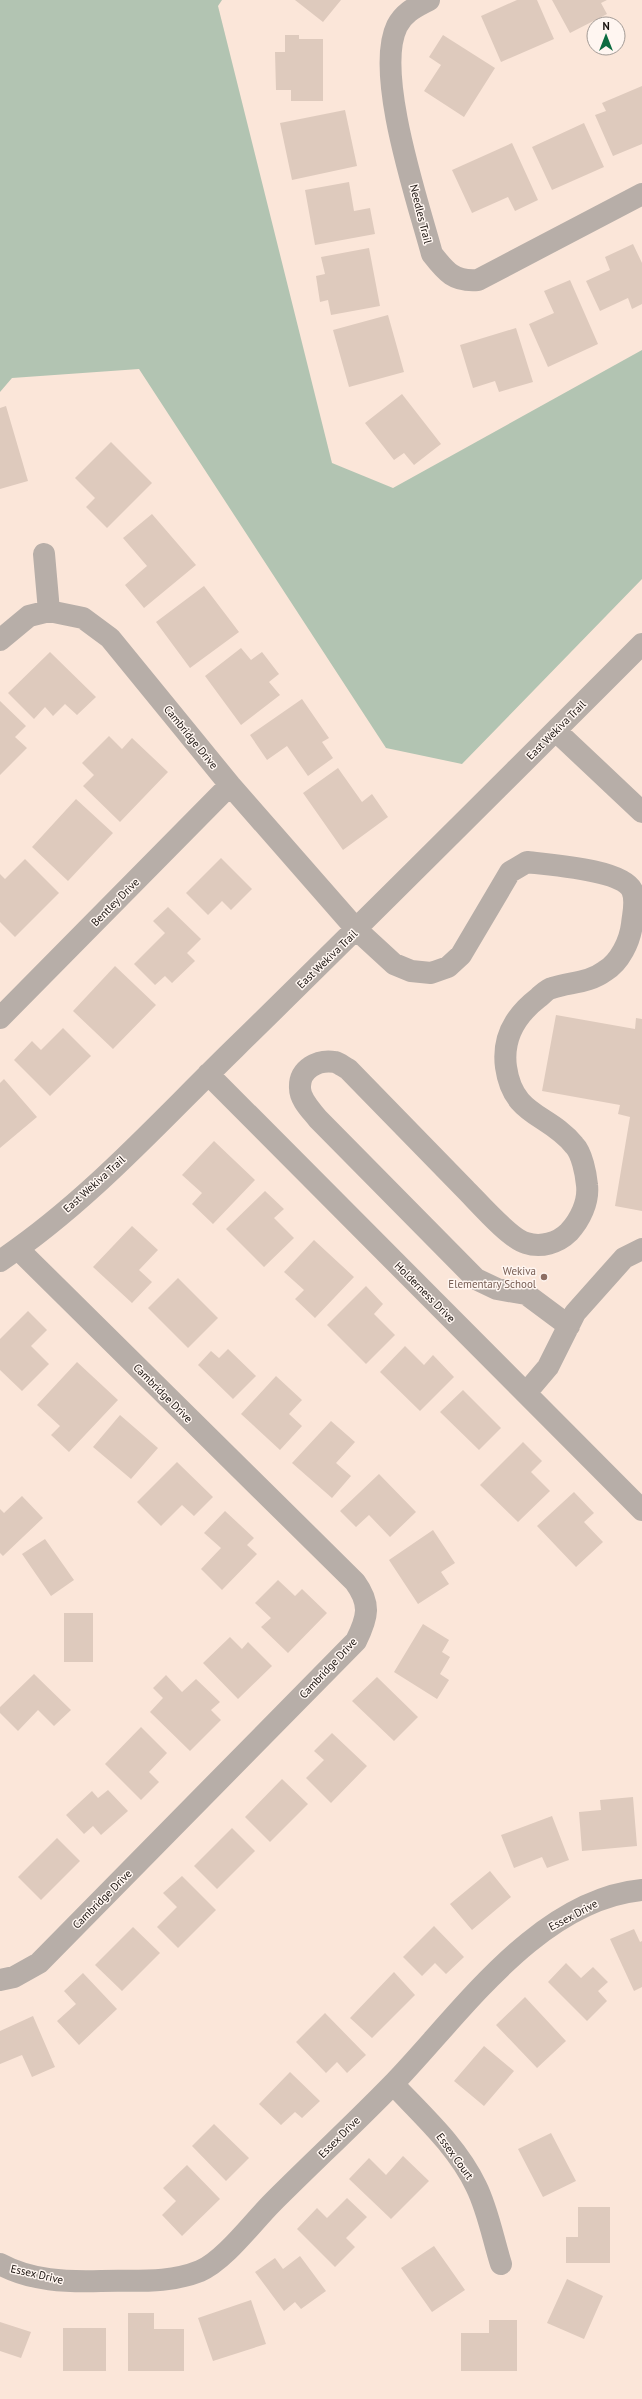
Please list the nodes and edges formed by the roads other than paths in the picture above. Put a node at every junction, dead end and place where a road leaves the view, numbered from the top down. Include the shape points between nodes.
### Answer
1 (429, 0) edge
2 (642, 194) edge
3 (44, 554) dead end
4 (49, 611) junction
5 (0, 640) edge
6 (642, 644) edge
7 (556, 731) junction
8 (230, 786) junction
9 (642, 812) edge
10 (357, 930) junction
11 (0, 1018) edge
12 (208, 1074) junction
13 (642, 1249) edge
14 (9, 1255) edge
15 (569, 1326) junction
16 (526, 1393) junction
17 (642, 1510) edge
18 (642, 1890) edge
19 (0, 1980) edge
20 (393, 2084) junction
21 (0, 2264) edge
22 (501, 2264) dead end

1 - 2 street, Needles Trail via 409,10 397,26 391,47 390,71 394,108 432,254 443,268 464,281 478,280
3 - 4 street
4 - 5 street, Cambridge Drive via 29,616
4 - 8 street, Cambridge Drive via 83,618 110,638
6 - 7 street, East Wekiva Trail
7 - 9 street
7 - 10 street, East Wekiva Trail
8 - 10 street, Cambridge Drive
8 - 11 street, Bentley Drive
10 - 12 street, East Wekiva Trail
10 - 15 street, Cambridge Drive via 394,964 411,971 431,973 448,967 460,955 510,872 526,862 600,873 618,879 631,888 635,899 631,930 620,956 606,971 586,980 551,988 523,1009 509,1031 506,1066 512,1092 527,1110 559,1131 576,1146 584,1169 588,1187 584,1208 576,1225 564,1237 544,1245 524,1243 492,1217 348,1069 335,1062 316,1063 303,1074 300,1088 303,1101 318,1119 476,1279 497,1289 526,1294
12 - 14 street, East Wekiva Trail via 111,1171
12 - 16 street, Holderness Drive
13 - 15 street via 624,1258 579,1308
14 - 19 street, Cambridge Drive via 355,1582 364,1594 367,1611 356,1641 40,1962 14,1977
15 - 16 street via 548,1367
16 - 17 street, Holderness Drive
18 - 20 street, Essex Drive via 602,1899 548,1926 486,1981
20 - 21 street, Essex Drive via 228,2250 202,2270 174,2280 60,2282 9,2269
20 - 22 street, Essex Court via 445,2140 464,2165 476,2186

